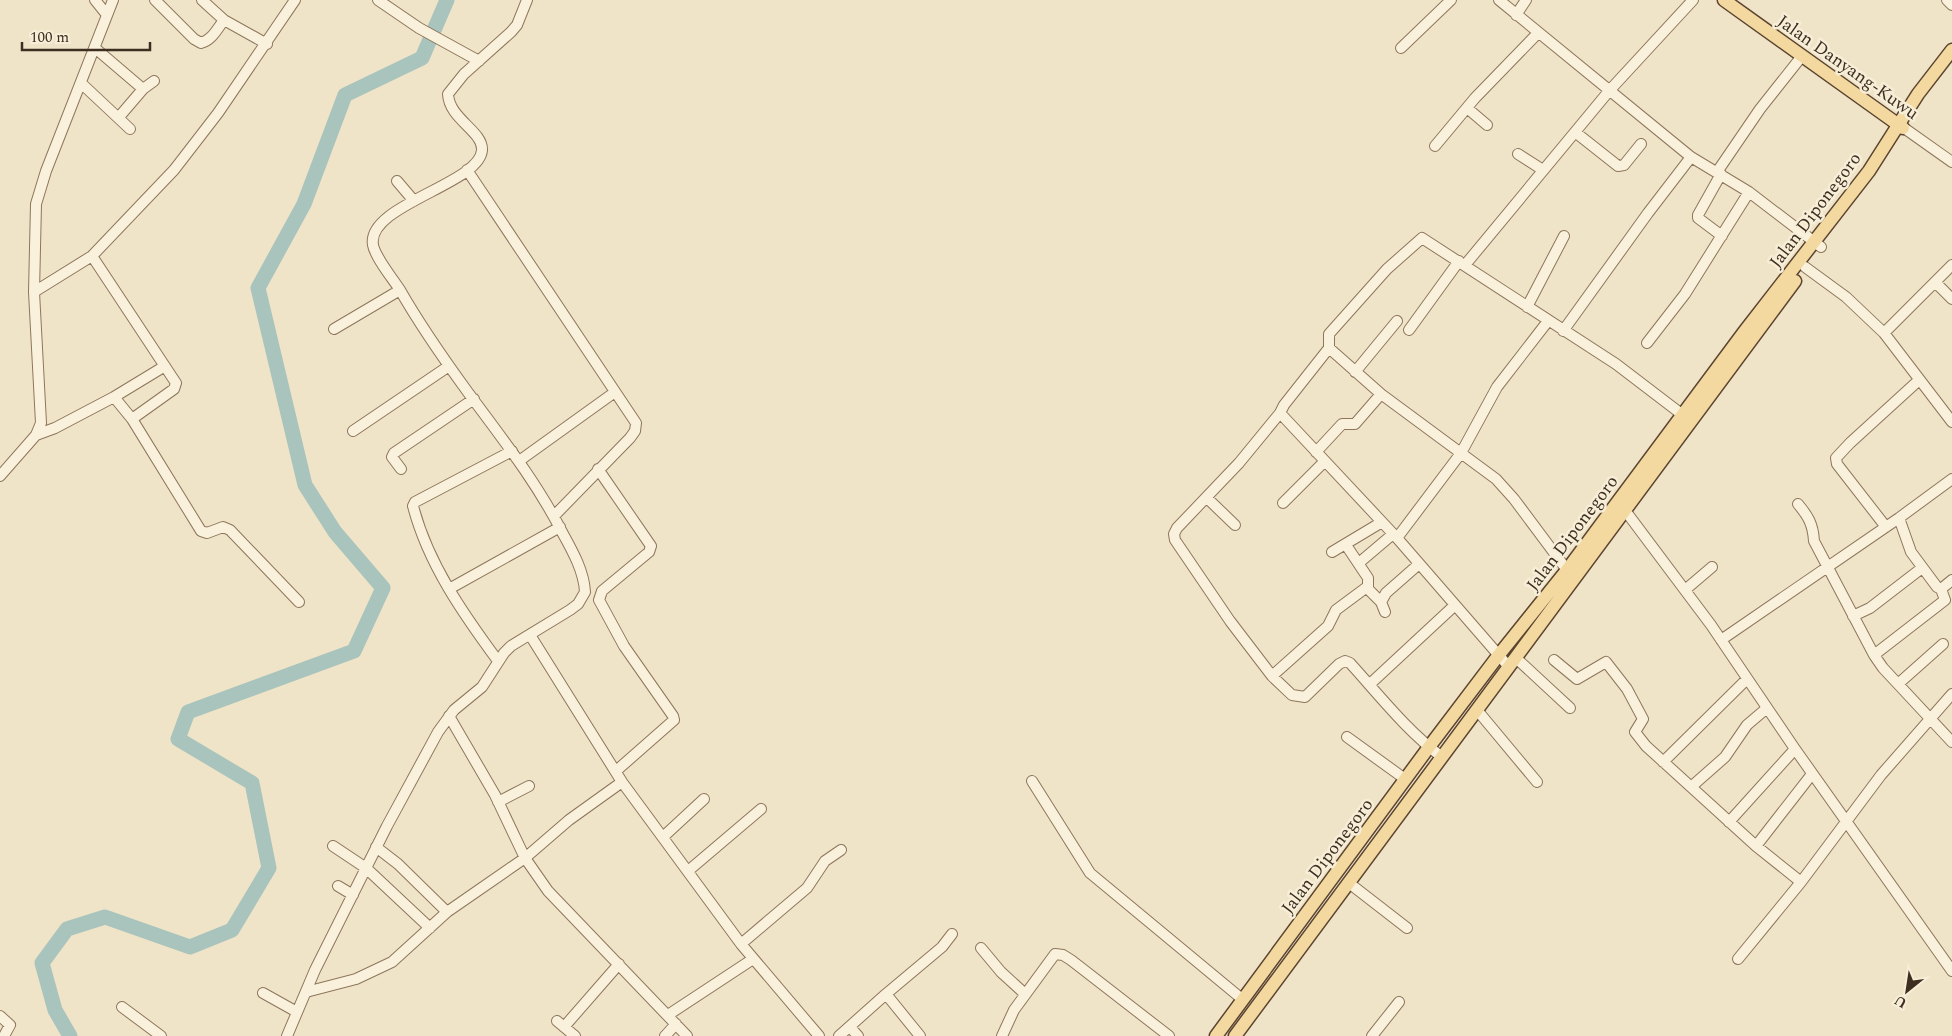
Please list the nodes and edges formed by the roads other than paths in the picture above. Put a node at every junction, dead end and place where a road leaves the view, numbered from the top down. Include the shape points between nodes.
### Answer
1 (95, 0) edge
2 (113, 0) edge
3 (155, 0) edge
4 (202, 0) edge
5 (295, 0) edge
6 (378, 0) edge
7 (527, 0) edge
8 (1451, 0) edge
9 (1499, 0) edge
10 (1526, 0) edge
11 (1693, 0) edge
12 (1724, 0) edge
13 (1947, 0) edge
14 (1952, 5) edge
15 (108, 15) junction
16 (1516, 15) junction
17 (224, 20) junction
18 (1538, 33) junction
19 (267, 44) junction
20 (95, 48) junction
21 (1401, 48) dead end
22 (1952, 50) edge
23 (1802, 56) junction
24 (479, 61) junction
25 (1952, 62) edge
26 (154, 80) dead end
27 (81, 83) junction
28 (143, 90) junction
29 (1608, 91) junction
30 (1467, 108) junction
31 (119, 117) junction
32 (1487, 125) dead end
33 (1901, 126) junction
34 (130, 130) dead end
35 (1575, 132) junction
36 (1641, 144) dead end
37 (1435, 146) dead end
38 (1518, 154) dead end
39 (1691, 157) junction
40 (1952, 162) edge
41 (467, 170) junction
42 (1543, 170) junction
43 (1719, 173) junction
44 (397, 181) dead end
45 (1749, 192) junction
46 (414, 201) junction
47 (1564, 236) dead end
48 (1722, 236) junction
49 (1818, 244) junction
50 (92, 256) junction
51 (1462, 263) junction
52 (1952, 265) edge
53 (1805, 267) junction
54 (1935, 282) junction
55 (400, 290) junction
56 (34, 292) junction
57 (1952, 299) edge
58 (1527, 306) junction
59 (1397, 321) dead end
60 (1548, 321) junction
61 (334, 329) dead end
62 (1409, 330) dead end
63 (1563, 331) junction
64 (1884, 333) junction
65 (1647, 343) dead end
66 (1329, 348) junction
67 (165, 366) junction
68 (449, 366) junction
69 (1355, 372) junction
70 (1918, 381) junction
71 (615, 392) junction
72 (1380, 394) junction
73 (114, 397) junction
74 (474, 399) junction
75 (1280, 413) junction
76 (1686, 418) junction
77 (132, 419) junction
78 (1952, 422) edge
79 (353, 431) dead end
80 (36, 436) junction
81 (512, 451) junction
82 (1316, 452) junction
83 (1461, 453) junction
84 (519, 461) junction
85 (1324, 462) junction
86 (401, 469) dead end
87 (598, 469) junction
88 (0, 476) edge
89 (1952, 478) edge
90 (1207, 498) junction
91 (1283, 503) dead end
92 (1798, 504) dead end
93 (1621, 506) junction
94 (555, 516) junction
95 (1899, 518) junction
96 (1382, 522) junction
97 (1235, 525) dead end
98 (560, 527) junction
99 (1886, 527) junction
100 (1395, 536) junction
101 (1346, 544) junction
102 (1332, 552) dead end
103 (1360, 562) junction
104 (1419, 564) junction
105 (1827, 566) junction
106 (1712, 567) dead end
107 (1922, 568) junction
108 (1567, 570) junction
109 (1952, 580) edge
110 (1367, 587) junction
111 (449, 589) junction
112 (1941, 589) junction
113 (1685, 590) junction
114 (585, 592) junction
115 (599, 595) junction
116 (1945, 600) junction
117 (299, 602) dead end
118 (1454, 606) junction
119 (1951, 610) edge
120 (1853, 616) junction
121 (530, 634) junction
122 (1722, 640) junction
123 (1943, 644) dead end
124 (1874, 655) junction
125 (1498, 656) junction
126 (1554, 660) dead end
127 (498, 661) junction
128 (1512, 662) junction
129 (1272, 676) junction
130 (1748, 679) junction
131 (1370, 684) junction
132 (1898, 684) junction
133 (1952, 694) edge
134 (1570, 708) dead end
135 (1767, 708) junction
136 (1477, 710) junction
137 (450, 716) junction
138 (1930, 717) junction
139 (1347, 737) dead end
140 (1952, 742) edge
141 (1429, 747) junction
142 (1795, 750) junction
143 (1442, 757) junction
144 (1663, 762) junction
145 (616, 771) junction
146 (1812, 774) junction
147 (1405, 779) junction
148 (1032, 781) dead end
149 (622, 782) junction
150 (1537, 782) dead end
151 (529, 786) dead end
152 (1691, 787) junction
153 (704, 799) dead end
154 (498, 802) junction
155 (761, 809) dead end
156 (1729, 822) junction
157 (1847, 822) junction
158 (663, 837) junction
159 (334, 846) dead end
160 (1756, 846) junction
161 (376, 847) junction
162 (841, 850) dead end
163 (525, 858) junction
164 (366, 868) junction
165 (688, 871) junction
166 (1801, 882) junction
167 (1349, 883) junction
168 (338, 886) dead end
169 (352, 895) junction
170 (447, 912) junction
171 (430, 928) junction
172 (1407, 928) dead end
173 (952, 934) dead end
174 (742, 944) junction
175 (981, 948) dead end
176 (753, 959) junction
177 (1738, 959) dead end
178 (619, 964) junction
179 (1952, 971) edge
180 (306, 992) junction
181 (263, 993) dead end
182 (886, 994) junction
183 (1025, 994) junction
184 (1242, 999) junction
185 (1399, 1002) dead end
186 (122, 1008) dead end
187 (297, 1012) junction
188 (668, 1015) junction
189 (0, 1016) edge
190 (676, 1024) junction
191 (850, 1026) junction
192 (4, 1036) edge
193 (161, 1036) edge
194 (287, 1036) edge
195 (575, 1036) edge
196 (665, 1036) edge
197 (687, 1036) edge
198 (819, 1036) edge
199 (839, 1036) edge
200 (858, 1036) edge
201 (920, 1036) edge
202 (1002, 1036) edge
203 (1169, 1036) edge
204 (1216, 1036) edge
205 (1235, 1036) edge
206 (1372, 1036) edge

1 - 15 street
2 - 15 street
3 - 17 street via 201,43 212,37
4 - 17 street
5 - 19 street
6 - 24 street via 418,28
7 - 24 street via 511,32
8 - 21 street
9 - 16 street
10 - 16 street
11 - 29 street
12 - 23 main road, Jalan Danyang-Kuwu
13 - 14 street
15 - 20 street
16 - 18 street
17 - 19 street
18 - 29 street
18 - 30 street
19 - 50 street via 174,170
20 - 27 street
20 - 28 street
22 - 33 main road, Jalan Diponegoro
23 - 33 main road, Jalan Danyang-Kuwu
23 - 43 street via 1760,109
24 - 41 street via 448,94 452,111 482,147 480,158
25 - 33 main road, Jalan Diponegoro
26 - 28 street
27 - 31 street
27 - 56 street via 36,204
28 - 31 street
29 - 35 street
29 - 39 street
30 - 32 street
30 - 37 street
31 - 34 street
33 - 40 street, Jalan Danyang-Kuwu
33 - 49 main road, Jalan Diponegoro via 1852,206
35 - 36 street via 1619,166 1624,165
35 - 42 street
38 - 42 street
39 - 43 street
39 - 63 street
41 - 46 street
41 - 71 street
42 - 51 street
43 - 45 street
43 - 48 street via 1698,218
44 - 46 street
45 - 48 street
45 - 49 street
46 - 55 street via 378,224 372,238 373,247
47 - 58 street
48 - 65 street via 1685,294
49 - 53 main road, Jalan Diponegoro
49 - 76 main road, Jalan Diponegoro
50 - 56 street
50 - 67 street
51 - 58 street
51 - 62 street
51 - 66 street via 1422,238 1418,240 1387,269 1330,334
52 - 54 street
53 - 64 street via 1846,297
53 - 76 main road, Jalan Diponegoro
54 - 57 street
54 - 64 street
55 - 61 street
55 - 68 street
56 - 80 street via 41,411
58 - 60 street
59 - 69 street
60 - 63 street
60 - 83 street via 1497,387
63 - 76 street via 1616,364
64 - 70 street
66 - 69 street
66 - 75 street
67 - 73 street
67 - 77 street via 176,383 174,389
68 - 74 street
68 - 79 street
69 - 72 street
70 - 78 street
70 - 99 street via 1839,452 1836,459
71 - 84 street
71 - 87 street via 633,416 635,431
72 - 82 street via 1355,424 1342,424
72 - 83 street
73 - 77 street
73 - 80 street
74 - 81 street
74 - 86 street via 394,453 392,457
75 - 82 street
75 - 90 street
76 - 93 main road, Jalan Diponegoro
77 - 117 street via 201,531 207,533 224,527 230,530
80 - 88 street
81 - 84 street
81 - 111 street via 413,504
82 - 85 street
83 - 100 street
83 - 108 street via 1496,479
84 - 94 street
85 - 91 street
85 - 96 street
87 - 94 street
87 - 115 street via 651,546 650,552
89 - 95 street
90 - 97 street
90 - 129 street via 1177,528 1175,540
92 - 105 street via 1814,528 1814,540
93 - 108 main road, Jalan Diponegoro
93 - 113 street
93 - 128 main road, Jalan Diponegoro
94 - 98 street
95 - 99 street
95 - 107 street via 1911,552
96 - 100 street
96 - 101 street
98 - 111 street
98 - 114 street via 580,570
99 - 105 street
100 - 103 street
100 - 104 street
101 - 102 street
101 - 103 street
103 - 110 street via 1368,578
104 - 110 street via 1386,593 1383,607
104 - 118 street
105 - 120 street
105 - 122 street
106 - 113 street
107 - 112 street
107 - 120 street via 1870,608
108 - 125 main road, Jalan Diponegoro
109 - 112 street
110 - 129 street via 1336,610 1328,626
111 - 127 street
112 - 116 street
113 - 122 street
114 - 115 street
114 - 121 street via 578,604
115 - 145 street via 601,607 624,646 674,720
116 - 119 street
116 - 124 street
118 - 125 street
118 - 131 street
120 - 124 street
121 - 127 street via 511,646
121 - 145 street
122 - 130 street
123 - 132 street
124 - 132 street
125 - 128 street
125 - 141 main road, Jalan Diponegoro
126 - 144 street via 1577,679 1603,661 1608,663 1643,717 1636,734
127 - 137 street via 482,687
128 - 134 street
128 - 136 main road, Jalan Diponegoro
129 - 131 street via 1292,696 1305,697 1344,661
130 - 135 street
130 - 144 street
131 - 141 street
132 - 138 street
133 - 138 street
135 - 142 street
135 - 152 street via 1747,725 1724,757
136 - 143 main road, Jalan Diponegoro
136 - 150 street
137 - 154 street
137 - 161 street
138 - 140 street
138 - 157 street
139 - 147 street
141 - 143 street
141 - 147 main road, Jalan Diponegoro
142 - 146 street
142 - 156 street
143 - 167 main road, Jalan Diponegoro
144 - 152 street
145 - 149 street
146 - 157 street
146 - 160 street
147 - 184 main road, Jalan Diponegoro
148 - 184 street via 1090,873
149 - 158 street
149 - 163 street
151 - 154 street
152 - 156 street
153 - 158 street
154 - 163 street
155 - 165 street
156 - 160 street
157 - 166 street
157 - 179 street
158 - 165 street
159 - 164 street
160 - 166 street
161 - 164 street
161 - 170 street
162 - 174 street via 825,861 808,888
163 - 170 street
163 - 178 street via 548,891
164 - 169 street
164 - 171 street
165 - 174 street
166 - 177 street
167 - 172 street
167 - 205 main road, Jalan Diponegoro
168 - 169 street
169 - 180 street
170 - 171 street
171 - 180 street via 406,951 378,970
173 - 182 street via 942,947
174 - 176 street
175 - 183 street
176 - 188 street
176 - 198 street
178 - 188 street
178 - 195 street via 561,1024
180 - 187 street
181 - 187 street
182 - 191 street
182 - 201 street
183 - 202 street
183 - 203 street via 1055,954 1063,955
184 - 204 main road, Jalan Diponegoro
185 - 206 street
186 - 193 street
187 - 194 street
188 - 190 street
189 - 192 street via 10,1026
190 - 196 street
190 - 197 street
191 - 199 street
191 - 200 street

